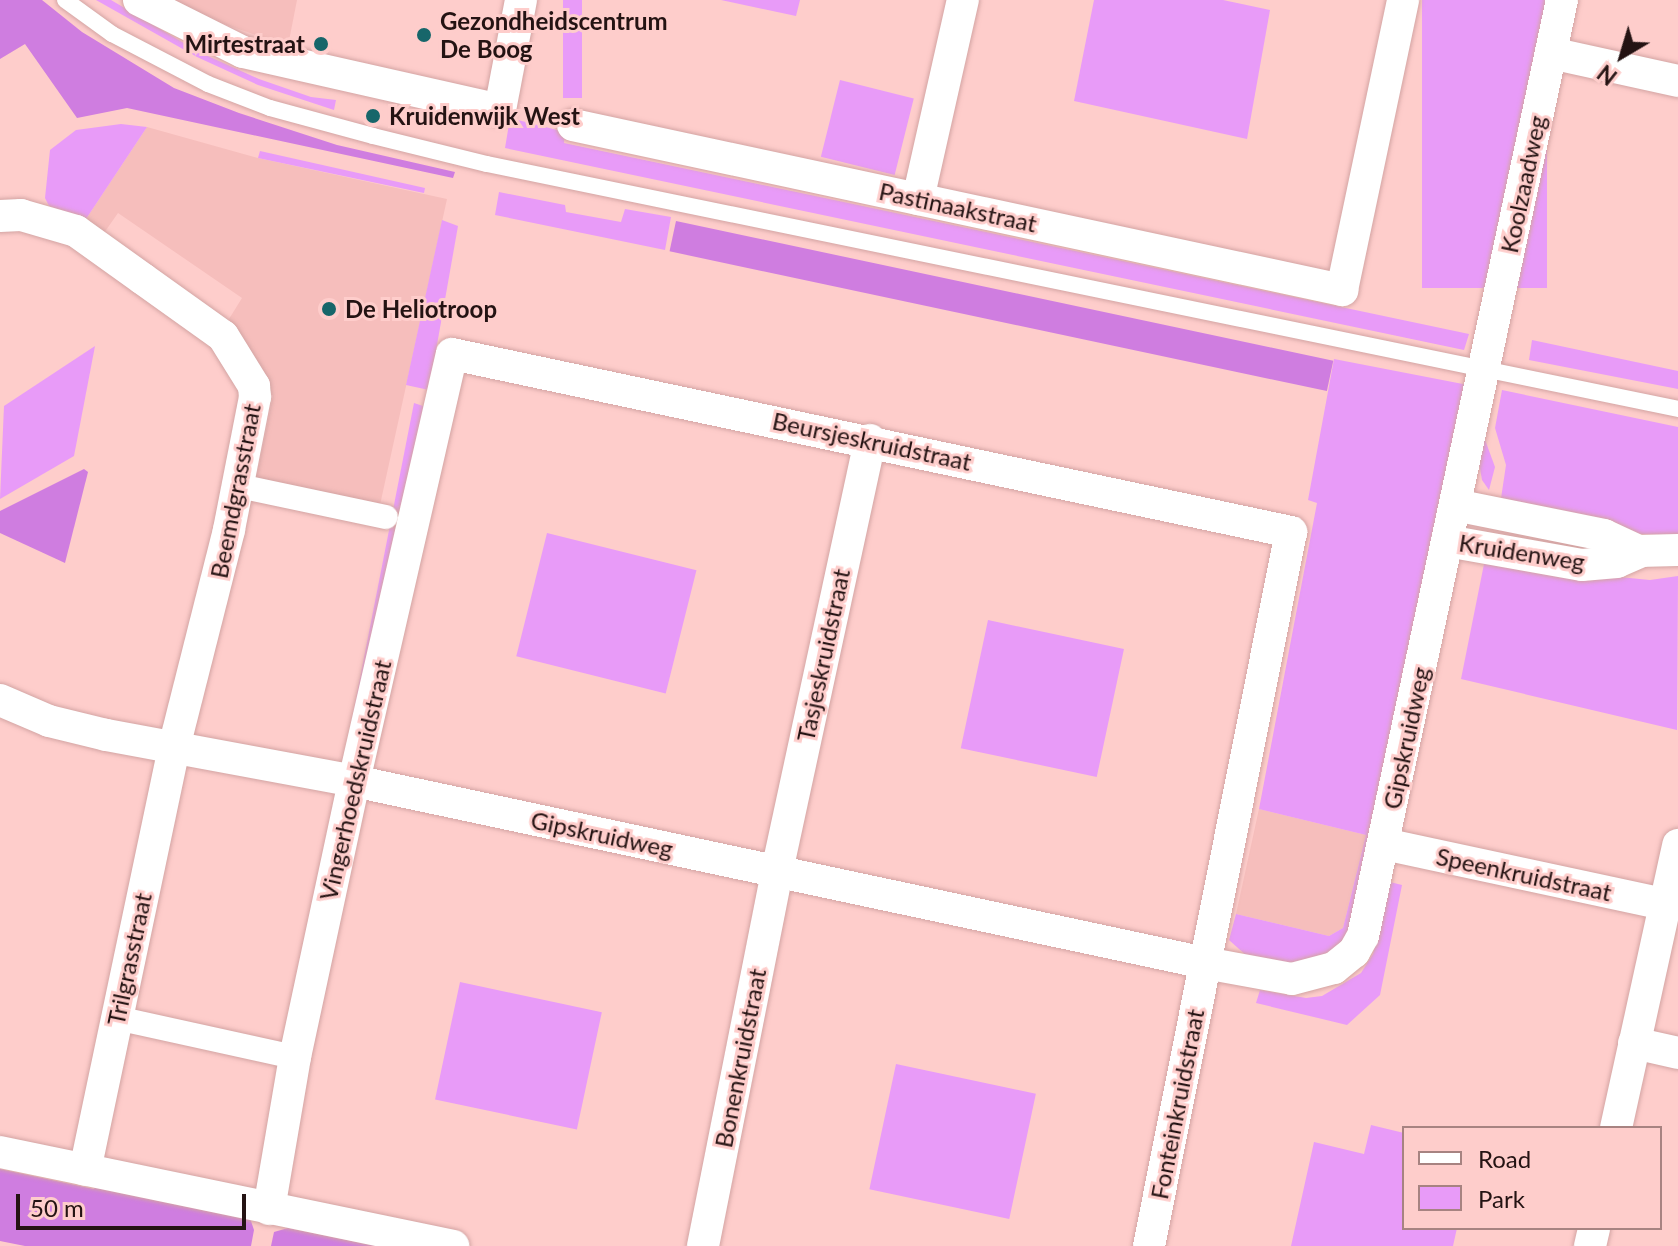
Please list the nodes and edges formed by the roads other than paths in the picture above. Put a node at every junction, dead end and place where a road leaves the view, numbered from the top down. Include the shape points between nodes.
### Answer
1 (65, 0) edge
2 (139, 0) edge
3 (521, 0) edge
4 (963, 0) edge
5 (1403, 0) edge
6 (1562, 0) edge
7 (1551, 53) junction
8 (1678, 81) edge
9 (573, 125) dead end
10 (918, 199) junction
11 (0, 216) edge
12 (452, 354) joint
13 (1483, 367) junction
14 (1678, 409) edge
15 (870, 440) junction
16 (248, 488) junction
17 (1455, 505) junction
18 (386, 517) dead end
19 (1447, 541) junction
20 (1678, 550) edge
21 (1640, 551) junction
22 (0, 700) edge
23 (174, 748) junction
24 (354, 781) junction
25 (1384, 844) junction
26 (1678, 845) edge
27 (777, 871) junction
28 (1664, 904) junction
29 (1205, 963) junction
30 (117, 1018) junction
31 (1634, 1043) junction
32 (1678, 1053) edge
33 (295, 1057) junction
34 (1616, 1126) edge
35 (0, 1152) edge
36 (85, 1170) junction
37 (269, 1209) junction
38 (453, 1246) edge
39 (703, 1246) edge
40 (1149, 1246) edge

1 - 13 lane via 112,34 208,84 270,108 373,136 487,164
2 - 3 street via 243,52 500,110
4 - 10 street
5 - 10 street, Pastinaakstraat via 1342,290
6 - 7 street, Koolzaadweg
7 - 8 street
7 - 13 street, Koolzaadweg
9 - 10 street, Pastinaakstraat
11 - 16 street, Beemdgrasstraat via 21,215 76,231 223,336 254,386
12 - 15 street, Beursjeskruidstraat
12 - 24 street, Vingerhoedskruidstraat
13 - 14 lane
13 - 17 street, Gipskruidweg
15 - 27 street, Tasjeskruidstraat
15 - 29 street, Beursjeskruidstraat via 1291,532
16 - 18 street, Beemdgrasstraat
16 - 23 street, Beemdgrasstraat
17 - 19 street, Gipskruidweg
17 - 21 street, Kruidenweg via 1604,535
19 - 21 street, Kruidenweg via 1582,565 1617,562
19 - 25 street, Gipskruidweg
20 - 21 street, Kruidenweg
22 - 23 street, Gipskruidweg via 49,721
23 - 24 street, Gipskruidweg
23 - 30 street, Trilgrasstraat
24 - 27 street, Gipskruidweg
24 - 33 street, Vingerhoedskruidstraat
25 - 28 street, Speenkruidstraat
25 - 29 street, Gipskruidweg via 1363,936 1354,952 1334,968 1292,979
26 - 28 street
27 - 29 street, Gipskruidweg
27 - 39 street, Bonenkruidstraat
28 - 31 street
29 - 40 street, Fonteinkruidstraat
30 - 33 street
30 - 36 street, Trilgrasstraat
31 - 32 street
31 - 34 street
33 - 37 street, Vingerhoedskruidstraat
35 - 36 street
36 - 37 street
37 - 38 street

